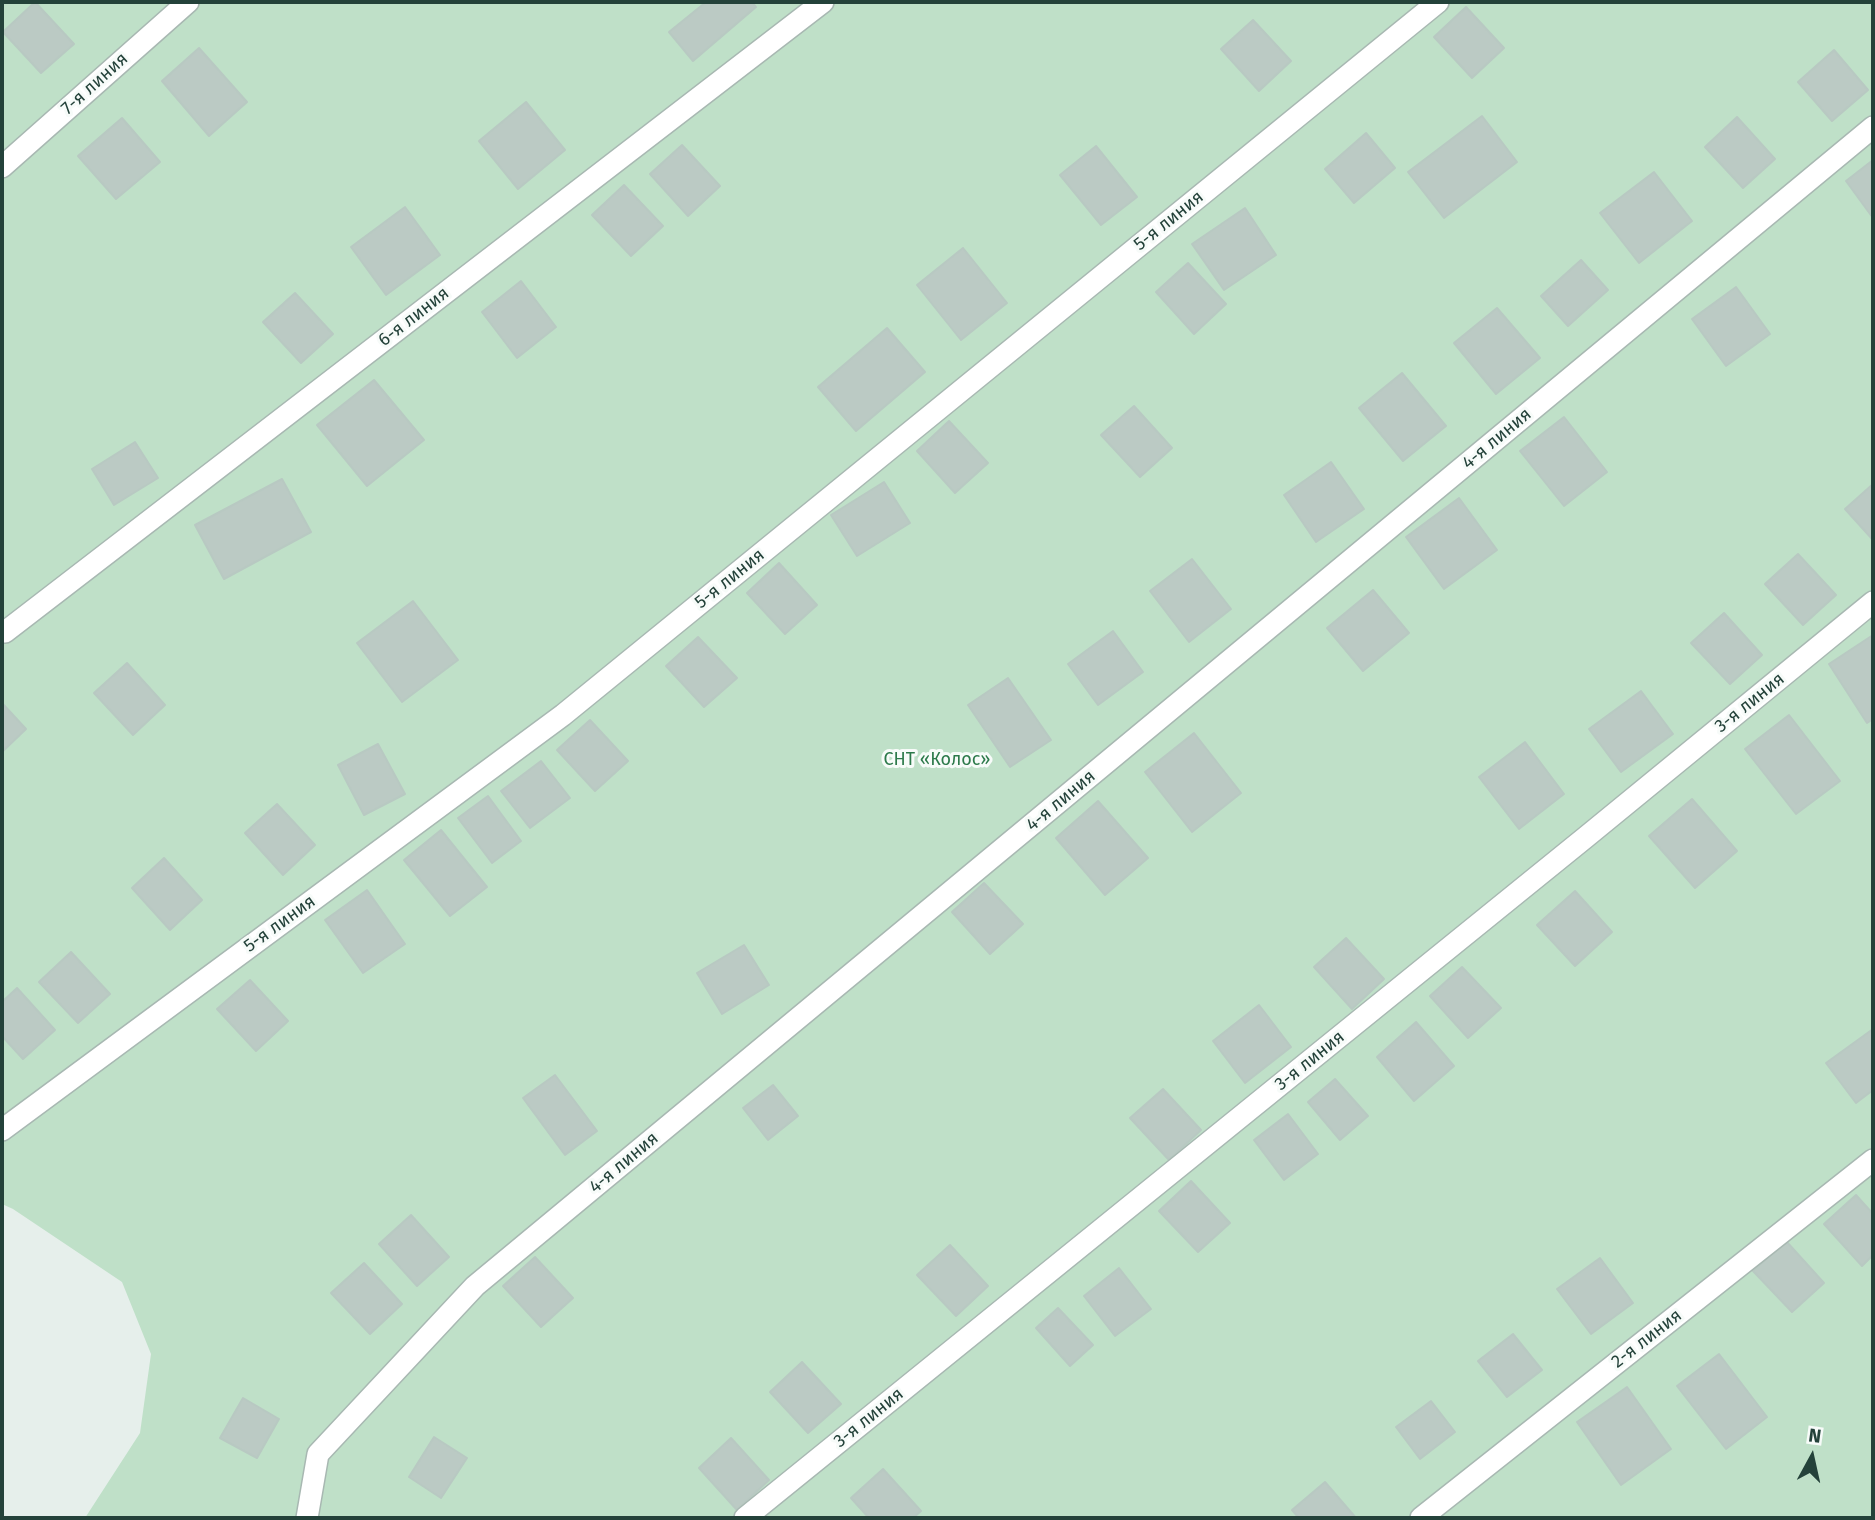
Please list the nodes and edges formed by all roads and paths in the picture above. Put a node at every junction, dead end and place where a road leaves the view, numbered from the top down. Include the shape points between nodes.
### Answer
1 (188, 2) edge
2 (823, 2) edge
3 (1438, 2) edge
4 (1873, 127) edge
5 (2, 167) edge
6 (1873, 602) edge
7 (5, 632) dead end
8 (2, 1130) edge
9 (1873, 1160) edge
10 (307, 1518) edge
11 (745, 1518) edge
12 (1420, 1518) edge

1 - 5 street, 7-я линия
2 - 7 street, 6-я линия
3 - 8 street, 5-я линия via 563,715
4 - 10 street, 4-я линия via 475,1286 318,1454
6 - 11 street, 3-я линия
9 - 12 street, 2-я линия

